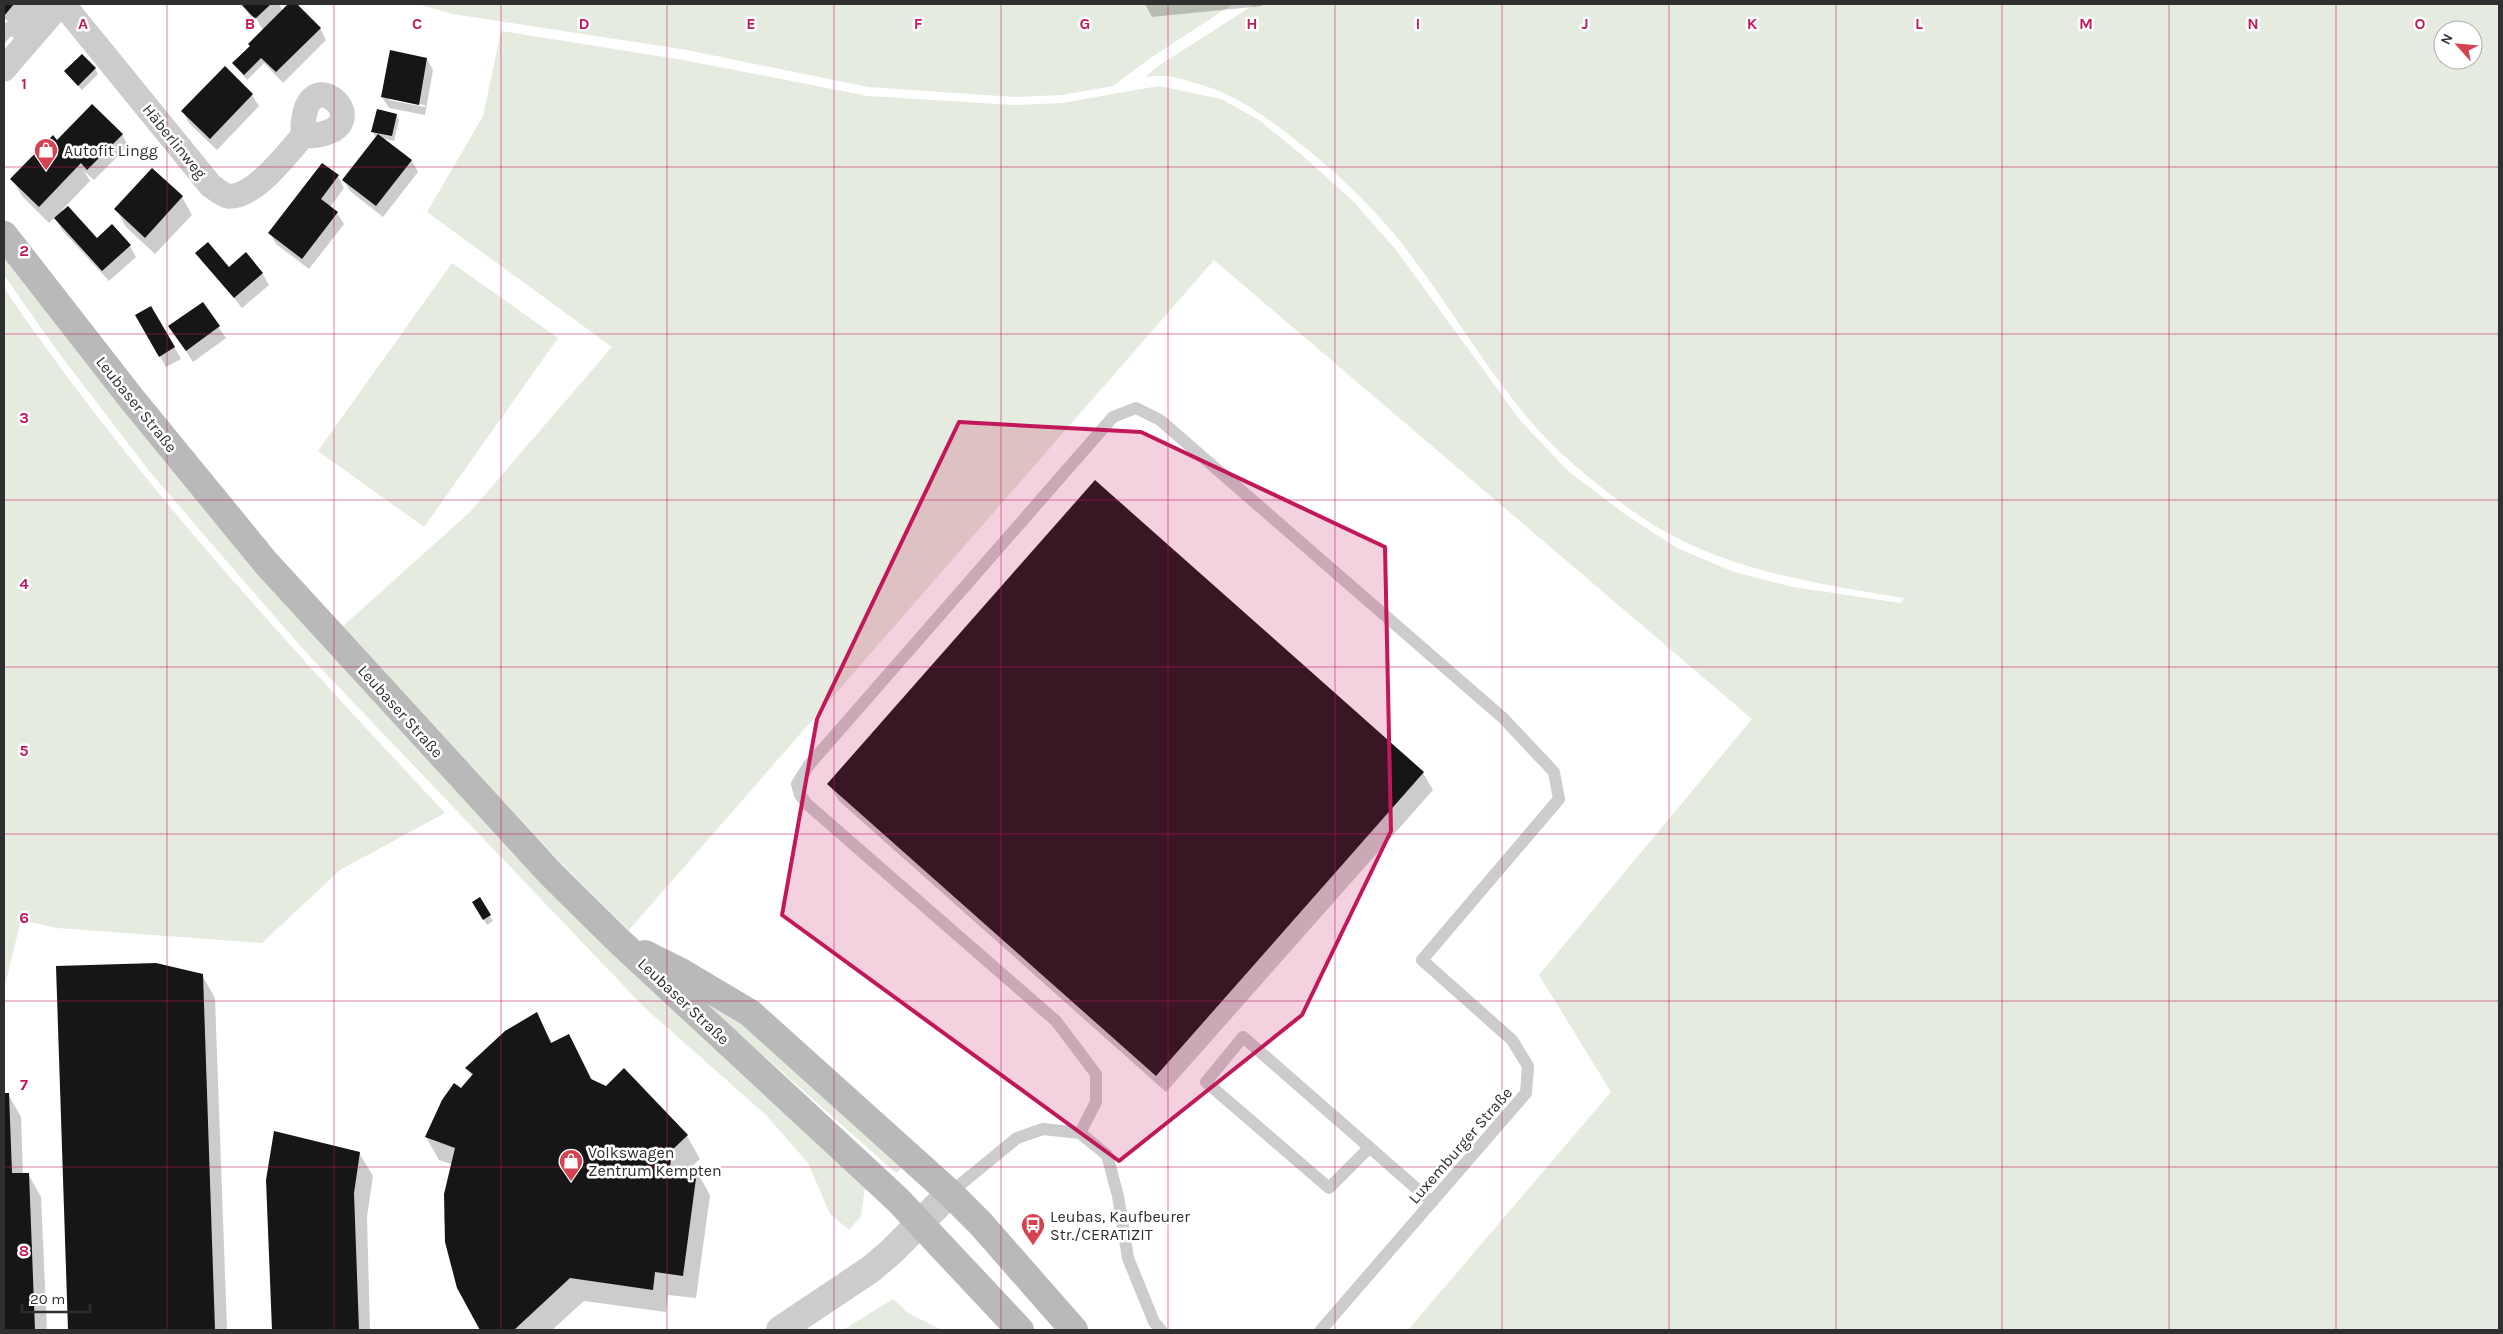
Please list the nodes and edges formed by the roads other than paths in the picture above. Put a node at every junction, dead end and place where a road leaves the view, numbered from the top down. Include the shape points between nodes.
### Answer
1 (61, 4) edge
2 (4, 69) edge
3 (303, 136) dead end
4 (4, 235) edge
5 (621, 943) junction
6 (1080, 1133) junction
7 (1369, 1148) junction
8 (950, 1193) junction
9 (1432, 1202) junction
10 (919, 1223) junction
11 (780, 1330) edge
12 (1020, 1330) edge
13 (1074, 1330) edge
14 (1161, 1330) edge
15 (1321, 1330) edge

1 - 2 street
1 - 3 street, Häberlinweg via 211,186 227,196 244,195
4 - 5 main road, Leubaser Straße via 131,398 266,563 551,874
5 - 8 main road via 682,972 750,1013
5 - 10 main road, Leubaser Straße via 842,1146
6 - 8 lane via 1043,1130 1016,1138
6 - 9 lane, Luxemburger Straße via 1096,1102 1096,1074 1056,1021 807,804 797,784 810,765 1113,417 1136,408 1160,420 1503,718 1554,772 1559,799 1422,960 1512,1040 1528,1066 1526,1093
6 - 14 lane via 1107,1155 1118,1196 1128,1258 1154,1322
7 - 7 lane via 1244,1038 1206,1082 1329,1188
7 - 9 lane
8 - 10 street
8 - 13 main road
9 - 15 lane, Luxemburger Straße
10 - 11 street via 871,1269
10 - 12 main road, Leubaser Straße

